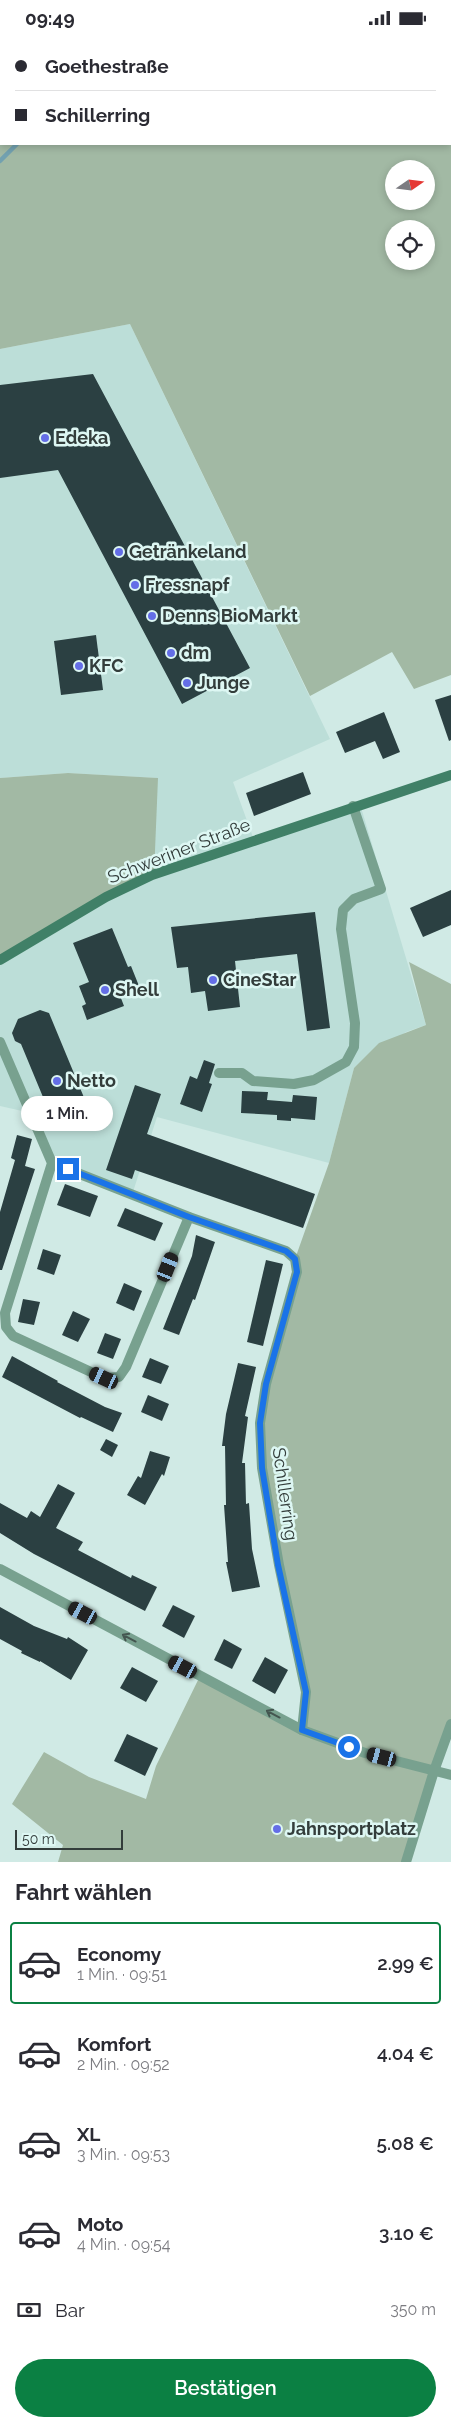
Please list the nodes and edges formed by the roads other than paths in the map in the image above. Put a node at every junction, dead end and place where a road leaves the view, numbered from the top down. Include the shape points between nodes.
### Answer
1 (451, 775) edge
2 (353, 806) junction
3 (0, 960) edge
4 (0, 1042) edge
5 (219, 1073) dead end
6 (52, 1163) junction
7 (189, 1217) junction
8 (0, 1569) edge
9 (451, 1724) edge
10 (302, 1730) junction
11 (434, 1771) junction
12 (451, 1775) edge
13 (406, 1862) edge

1 - 2 main road, Schweriner Straße
2 - 3 main road, Schweriner Straße via 152,875 106,897
2 - 5 street via 381,889 354,899 343,911 342,929 355,1023 354,1047 346,1062 314,1080 294,1084 253,1081 242,1073
4 - 6 street
6 - 7 street, Schillerring
6 - 7 street via 5,1313 6,1327 13,1336 104,1378 119,1377 126,1367
7 - 10 street, Schillerring via 286,1251 295,1259 297,1272 266,1384 260,1423 262,1468 278,1565 306,1692
10 -> 8 street
9 - 11 street
10 - 11 street via 365,1753
11 - 12 street
11 - 13 street

